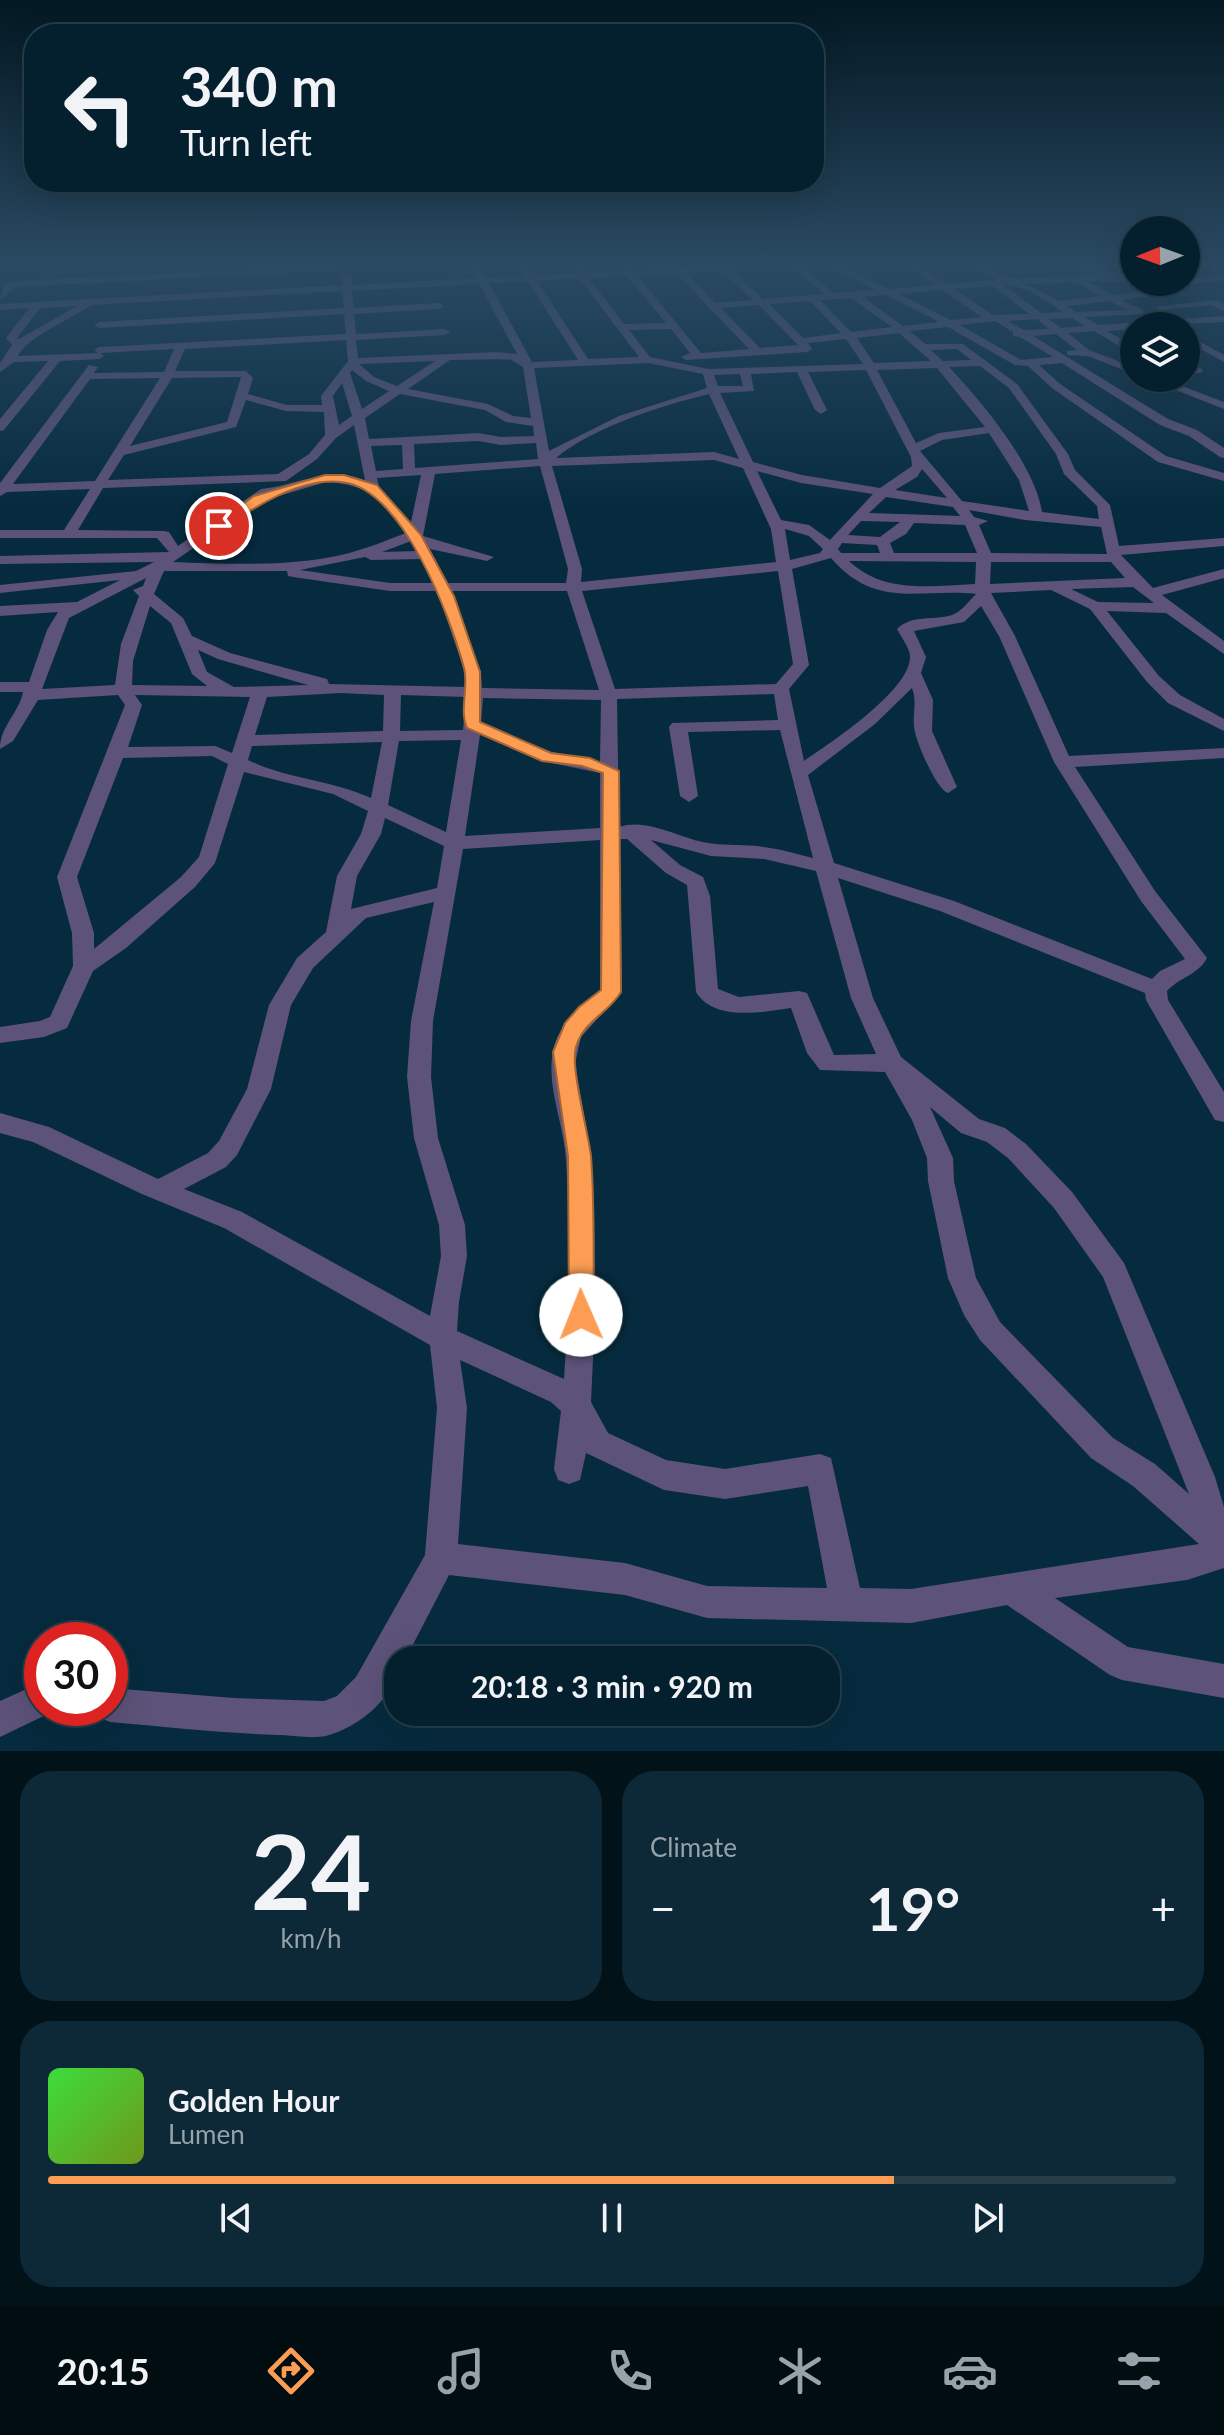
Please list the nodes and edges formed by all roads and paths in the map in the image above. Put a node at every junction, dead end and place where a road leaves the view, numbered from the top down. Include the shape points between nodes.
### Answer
1 (18, 344) edge
2 (803, 344) edge
3 (96, 345) edge
4 (203, 345) joint
5 (208, 345) edge
6 (350, 345) edge
7 (448, 345) edge
8 (517, 345) edge
9 (573, 345) edge
10 (635, 345) edge
11 (687, 345) edge
12 (751, 345) edge
13 (798, 345) edge
14 (856, 345) edge
15 (921, 345) edge
16 (987, 345) edge
17 (1038, 345) edge
18 (1075, 345) edge
19 (1200, 345) edge
20 (181, 346) junction
21 (924, 347) junction
22 (1081, 350) junction
23 (757, 351) junction
24 (1120, 351) edge
25 (99, 353) junction
26 (695, 356) junction
27 (450, 357) junction
28 (56, 358) junction
29 (1058, 358) junction
30 (11, 359) junction
31 (1224, 359) edge
32 (647, 360) junction
33 (585, 363) junction
34 (984, 363) junction
35 (1031, 363) junction
36 (349, 365) junction
37 (528, 365) junction
38 (1120, 365) edge
39 (945, 366) junction
40 (823, 368) junction
41 (872, 368) junction
42 (0, 369) edge
43 (801, 369) junction
44 (744, 370) junction
45 (705, 371) junction
46 (168, 375) junction
47 (87, 376) junction
48 (1013, 386) junction
49 (997, 387) dead end
50 (965, 388) junction
51 (981, 388) dead end
52 (396, 390) junction
53 (713, 390) junction
54 (1154, 392) edge
55 (1190, 392) edge
56 (240, 395) junction
57 (1118, 395) junction
58 (1224, 406) edge
59 (329, 409) junction
60 (821, 410) dead end
61 (1224, 412) edge
62 (358, 415) junction
63 (1208, 416) dead end
64 (1164, 422) junction
65 (538, 423) junction
66 (0, 427) edge
67 (993, 429) junction
68 (1224, 434) edge
69 (332, 435) junction
70 (907, 437) junction
71 (939, 437) junction
72 (541, 439) junction
73 (408, 441) junction
74 (364, 443) junction
75 (120, 452) junction
76 (916, 453) junction
77 (1224, 454) edge
78 (545, 462) junction
79 (747, 464) junction
80 (429, 470) junction
81 (409, 472) junction
82 (1224, 477) edge
83 (281, 478) junction
84 (372, 481) junction
85 (98, 485) junction
86 (1, 490) edge
87 (884, 491) junction
88 (258, 498) junction
89 (960, 504) junction
90 (1036, 515) junction
91 (857, 517) junction
92 (910, 519) junction
93 (970, 521) junction
94 (775, 524) junction
95 (1107, 524) junction
96 (0, 534) edge
97 (68, 534) junction
98 (416, 537) junction
99 (882, 541) junction
100 (1224, 542) edge
101 (836, 548) junction
102 (1115, 554) junction
103 (427, 555) junction
104 (351, 556) junction
105 (487, 557) dead end
106 (889, 558) junction
107 (1033, 558) junction
108 (984, 559) junction
109 (0, 560) edge
110 (156, 566) junction
111 (785, 566) junction
112 (256, 567) junction
113 (1224, 573) edge
114 (1136, 582) junction
115 (1052, 586) junction
116 (573, 587) junction
117 (7, 588) edge
118 (444, 588) junction
119 (983, 591) junction
120 (1151, 593) junction
121 (147, 596) junction
122 (0, 604) edge
123 (82, 605) junction
124 (1095, 606) junction
125 (1167, 608) junction
126 (0, 611) edge
127 (188, 640) junction
128 (1224, 649) edge
129 (914, 674) junction
130 (0, 687) edge
131 (341, 688) junction
132 (393, 689) junction
133 (781, 689) junction
134 (123, 690) junction
135 (31, 691) junction
136 (474, 691) junction
137 (232, 692) junction
138 (260, 692) junction
139 (676, 693) junction
140 (609, 695) junction
141 (787, 725) junction
142 (1224, 726) edge
143 (678, 727) junction
144 (471, 730) junction
145 (391, 738) junction
146 (246, 741) junction
147 (0, 744) edge
148 (115, 753) junction
149 (1224, 753) edge
150 (1063, 762) junction
151 (240, 764) junction
152 (611, 771) junction
153 (798, 773) junction
154 (948, 787) dead end
155 (689, 796) dead end
156 (378, 809) junction
157 (617, 827) junction
158 (454, 843) junction
159 (824, 867) junction
160 (446, 893) junction
161 (336, 933) junction
162 (84, 966) junction
163 (1156, 989) junction
164 (0, 1035) edge
165 (892, 1063) junction
166 (1224, 1113) edge
167 (0, 1123) edge
168 (160, 1190) junction
169 (443, 1338) junction
170 (578, 1407) junction
171 (569, 1469) dead end
172 (1224, 1542) edge
173 (1224, 1552) edge
174 (441, 1558) junction
175 (1011, 1588) junction
176 (847, 1605) junction
177 (1224, 1681) edge
178 (128, 1707) edge
179 (24, 1708) edge
180 (0, 1719) edge

1 - 30 street
2 - 40 street
3 - 25 street
4 - 5 street
4 - 20 street
6 - 36 street
7 - 27 street
8 - 37 street
9 - 33 street
10 - 32 street
11 - 26 street
12 - 23 street
13 - 23 street
14 - 41 street
15 - 21 street
16 - 35 street via 1019,363
17 - 29 street
18 - 22 street
19 - 31 street
20 - 25 street
20 - 46 street
21 - 34 street via 959,346
21 - 39 street
22 - 24 street
22 - 29 street
22 - 38 street
23 - 26 street
25 - 28 street
25 - 47 street
26 - 32 street
26 - 45 street
27 - 36 street
27 - 37 street via 504,355
27 - 52 street
28 - 30 street
28 - 66 street
29 - 35 street
29 - 57 street
30 - 42 street
32 - 33 street
32 - 45 street
33 - 37 street
34 - 39 street
34 - 48 street
35 - 82 street via 1162,459
36 - 52 street
36 - 59 street via 327,396
36 - 62 street
37 - 65 street
39 - 41 street
39 - 50 street
40 - 41 street
40 - 43 street
41 - 70 street
43 - 44 street
43 - 60 street
44 - 45 street
44 - 53 street via 750,389
45 - 53 street
46 - 47 street
46 - 56 street via 246,374
46 - 75 street
47 - 86 street
48 - 49 street
48 - 95 street via 1069,471 1103,505
50 - 51 street
50 - 67 street
52 - 62 street
52 - 65 street via 488,407 510,419
53 - 78 street via 638,412 557,450
53 - 79 street
54 - 57 street
55 - 58 street
56 - 59 street via 286,408
56 - 75 street via 228,426
57 - 64 street
59 - 69 street
61 - 63 street
62 - 69 street
62 - 74 street
64 - 68 street
64 - 77 street
65 - 72 street
67 - 71 street
67 - 90 street via 1032,488
69 - 83 street
70 - 71 street
70 - 76 street
71 - 76 street
72 - 73 street
72 - 78 street
73 - 74 street
73 - 81 street
74 - 84 street
75 - 85 street
76 - 87 street via 918,466 912,474
76 - 89 street
78 - 79 street via 687,455
78 - 80 street
78 - 116 street via 573,560
79 - 87 street via 801,479
79 - 94 street
80 - 81 street
80 - 98 street
81 - 84 street
83 - 85 street
83 - 88 street
84 - 88 street via 325,478
84 - 98 street
85 - 86 street
85 - 97 street
87 - 89 street
87 - 91 street
88 - 110 street
89 - 90 street
89 - 93 street
90 - 93 street
90 - 95 street
91 - 92 street
91 - 101 street
92 - 93 street
92 - 99 street
93 - 108 street
94 - 101 street via 804,526
94 - 111 street
95 - 102 street
96 - 97 street
97 - 110 street via 164,535
98 - 103 street
98 - 104 street
98 - 105 street
99 - 101 street
99 - 106 street
100 - 102 street
101 - 106 street
101 - 111 street via 819,559
101 - 119 street via 856,576 893,589
102 - 107 street
102 - 114 street
103 - 104 street
103 - 118 street
104 - 112 street
106 - 108 street
107 - 108 street
107 - 115 street
108 - 119 street
109 - 110 street
110 - 112 street
110 - 117 street
110 - 121 street
110 - 121 street
110 - 123 street
111 - 116 street
111 - 133 street via 801,665
112 - 118 street via 370,585
113 - 120 street
114 - 115 street
114 - 120 street
115 - 119 street
115 - 124 street
116 - 118 street
116 - 140 street
117 - 122 street
118 - 136 street via 473,672
119 - 129 street via 959,619 905,629 918,657
119 - 150 street
120 - 125 street
121 - 127 street via 178,621
121 - 134 street via 126,658
123 - 126 street
123 - 135 street via 58,622
124 - 125 street
124 - 142 street via 1174,699
125 - 128 street
127 - 131 street via 224,656
127 - 137 street via 200,674
129 - 153 street via 886,704
129 - 154 street via 925,700 923,731
130 - 135 street
131 - 132 street
131 - 138 street
132 - 136 street
132 - 145 street
133 - 139 street
133 - 141 street
134 - 135 street
134 - 137 street
134 - 148 street via 134,705
135 - 147 street via 12,735
136 - 140 street
136 - 144 street
137 - 138 street
138 - 146 street
139 - 140 street
139 - 143 street
140 - 152 street
141 - 143 street
141 - 153 street
143 - 155 street
144 - 145 street
144 - 152 street via 548,757
144 - 158 street
145 - 146 street via 367,734
145 - 156 street
146 - 151 street
148 - 151 street via 215,751
148 - 162 street via 67,877 83,933
149 - 150 street
150 - 163 street via 1140,884 1196,958
151 - 156 street via 339,790
151 - 162 street via 208,859 119,943
152 - 157 street
153 - 159 street
156 - 158 street
156 - 161 street via 371,834 347,876
157 - 158 street
157 - 159 street via 711,850 764,853
157 - 165 street via 696,882 707,992 715,1000 770,1004 799,999 828,1064
157 - 170 street via 611,992 572,1029 564,1052 579,1156
158 - 160 street
159 - 163 street via 947,906
159 - 165 street via 862,998
160 - 161 street via 359,913
160 - 169 street via 422,1021 419,1077 426,1138 452,1225 454,1256
161 - 168 street via 291,983 280,1005 259,1089 228,1148 217,1160
162 - 164 street via 59,1022
163 - 166 street via 1157,1000
165 - 172 street via 970,1126 996,1135 1017,1151 1063,1200 1114,1271
165 - 172 street via 940,1158 962,1278 990,1331 1102,1448 1144,1475
167 - 168 street via 40,1134
168 - 169 street via 233,1220
169 - 170 street via 561,1392
169 - 174 street via 452,1408
170 - 171 street
170 - 176 street via 597,1443 664,1475 725,1484 820,1469
173 - 175 street via 1187,1564
174 - 176 street via 625,1579 707,1602
174 - 178 street via 392,1651 349,1709 324,1719
175 - 176 street via 911,1606
175 - 177 street via 1122,1663
179 - 180 street

